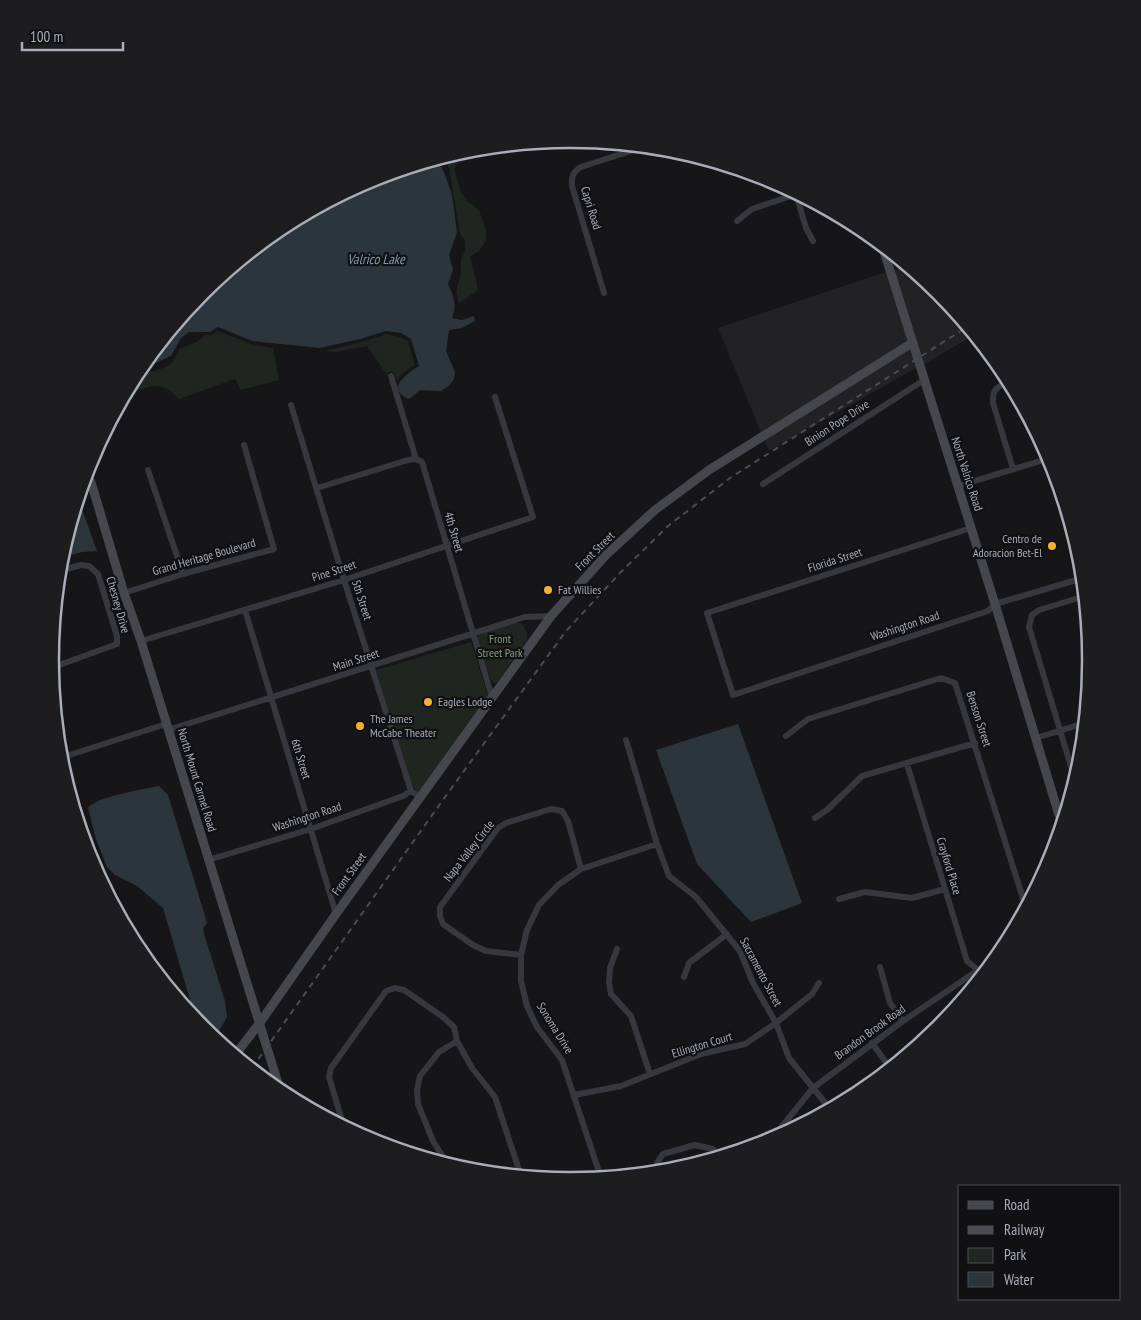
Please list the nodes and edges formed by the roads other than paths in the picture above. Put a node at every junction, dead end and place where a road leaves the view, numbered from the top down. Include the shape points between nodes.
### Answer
1 (627, 152) edge
2 (788, 197) edge
3 (799, 202) edge
4 (737, 221) dead end
5 (813, 241) dead end
6 (886, 257) edge
7 (604, 293) dead end
8 (912, 342) junction
9 (391, 376) dead end
10 (924, 380) junction
11 (1002, 385) edge
12 (495, 397) dead end
13 (291, 405) dead end
14 (244, 445) dead end
15 (416, 459) junction
16 (1041, 461) edge
17 (1013, 469) junction
18 (148, 470) dead end
19 (91, 482) edge
20 (763, 484) dead end
21 (958, 486) junction
22 (317, 488) junction
23 (971, 528) junction
24 (446, 546) junction
25 (67, 569) edge
26 (183, 574) junction
27 (344, 580) junction
28 (1076, 580) edge
29 (124, 593) junction
30 (1078, 598) edge
31 (995, 604) junction
32 (245, 610) junction
33 (551, 616) junction
34 (472, 634) junction
35 (141, 641) junction
36 (59, 665) edge
37 (371, 666) junction
38 (733, 695) joint
39 (492, 697) junction
40 (270, 698) junction
41 (1078, 725) edge
42 (167, 727) junction
43 (1060, 730) junction
44 (786, 736) dead end
45 (1036, 738) junction
46 (626, 740) dead end
47 (975, 743) junction
48 (68, 756) edge
49 (907, 764) junction
50 (1071, 764) edge
51 (411, 791) junction
52 (420, 798) junction
53 (1058, 813) edge
54 (815, 818) dead end
55 (311, 829) junction
56 (657, 844) junction
57 (208, 860) junction
58 (581, 869) junction
59 (945, 890) junction
60 (1023, 898) edge
61 (839, 899) dead end
62 (336, 914) junction
63 (727, 934) junction
64 (617, 949) dead end
65 (521, 955) junction
66 (880, 967) dead end
67 (978, 970) edge
68 (977, 971) edge
69 (684, 977) dead end
70 (819, 983) dead end
71 (903, 1021) junction
72 (776, 1023) junction
73 (259, 1024) junction
74 (457, 1041) junction
75 (872, 1043) junction
76 (239, 1050) edge
77 (886, 1063) edge
78 (650, 1074) junction
79 (277, 1079) edge
80 (813, 1088) junction
81 (574, 1095) junction
82 (825, 1103) edge
83 (341, 1118) edge
84 (783, 1125) edge
85 (715, 1151) edge
86 (442, 1155) edge
87 (657, 1163) dead end
88 (519, 1169) edge
89 (598, 1171) edge

1 - 7 street, Capri Road via 581,166 572,175 572,186
2 - 4 street via 752,209
3 - 5 street
6 - 8 street, North Valrico Road
8 - 10 street, North Valrico Road
8 - 33 street, Front Street via 732,454 655,510 606,555
9 - 15 street, 4th Street
10 - 20 street, Binion Pope Drive
10 - 21 street, North Valrico Road
11 - 17 street via 996,388 993,403
12 - 24 street, Pine Street via 533,517
13 - 22 street, 5th Street
14 - 26 street, Grand Heritage Boulevard via 274,549
15 - 22 street
15 - 24 street, 4th Street via 422,462
16 - 17 street
17 - 21 street
18 - 26 street
19 - 29 street, North Mount Carmel Road
21 - 23 street, North Valrico Road
22 - 27 street, 5th Street
23 - 31 street, North Valrico Road
23 - 38 street, Florida Street via 707,613
24 - 27 street, Pine Street
24 - 34 street, 4th Street
25 - 36 street, Chesney Drive via 90,566 98,574 117,644
26 - 29 street, Grand Heritage Boulevard
27 - 32 street, Pine Street
27 - 37 street, 5th Street
28 - 31 street, Washington Road
29 - 35 street, North Mount Carmel Road
30 - 43 street via 1039,610 1032,615 1029,627
31 - 38 street, Washington Road via 988,611
31 - 45 street, North Valrico Road
32 - 35 street, Pine Street
32 - 40 street, 6th Street
33 - 34 street, Main Street via 525,617
33 - 39 street, Front Street
34 - 37 street, Main Street
34 - 39 street, 4th Street
35 - 42 street, North Mount Carmel Road
37 - 40 street, Main Street
37 - 51 street, 5th Street
39 - 52 street, Front Street
40 - 42 street, Main Street
40 - 55 street, 6th Street
41 - 43 street
42 - 48 street, Main Street
42 - 57 street, North Mount Carmel Road
43 - 45 street
43 - 50 street
44 - 47 street, Benson Street via 808,719 940,678 955,683
45 - 53 street, North Valrico Road
46 - 56 street, Sacramento Street
47 - 49 street
47 - 60 street, Benson Street
49 - 54 street via 862,776
49 - 59 street, Crayford Place
51 - 52 street
51 - 55 street, Washington Road
52 - 62 street, Front Street
55 - 57 street, Washington Road
55 - 62 street, 6th Street
56 - 58 street, Sonoma Drive
56 - 63 street, Sacramento Street via 668,876 696,898
57 - 73 street, North Mount Carmel Road
58 - 65 street, Sonoma Drive via 558,885 539,905 526,930
58 - 65 street, Napa Valley Circle via 568,821 562,811 551,809 498,828 440,907 443,924 473,945 486,951
59 - 61 street via 912,898 865,892
59 - 67 street, Crayford Place via 967,961
62 - 73 street, Front Street
63 - 69 street via 689,963
63 - 72 street, Sacramento Street via 740,951 753,983
64 - 78 street via 608,983 611,994 631,1016
65 - 81 street, Sonoma Drive via 521,981 527,1006 562,1060
66 - 71 street via 890,1003
68 - 71 street, Brandon Brook Road
70 - 72 street, Ellington Court via 812,994
71 - 75 street, Brandon Brook Road
72 - 78 street, Ellington Court via 745,1044 701,1054
72 - 80 street, Sacramento Street via 789,1058
73 - 76 street, Front Street
73 - 79 street, North Mount Carmel Road
74 - 83 street via 454,1027 443,1016 404,990 386,991 331,1068 329,1077
74 - 86 street via 439,1052 420,1076 417,1090 418,1104
74 - 88 street via 472,1068 495,1097
75 - 77 street
75 - 80 street, Brandon Brook Road
78 - 81 street, Ellington Court via 621,1086
80 - 82 street, Sacramento Street
80 - 84 street, Brandon Brook Road
81 - 89 street, Sonoma Drive
85 - 87 street via 695,1145 663,1154

